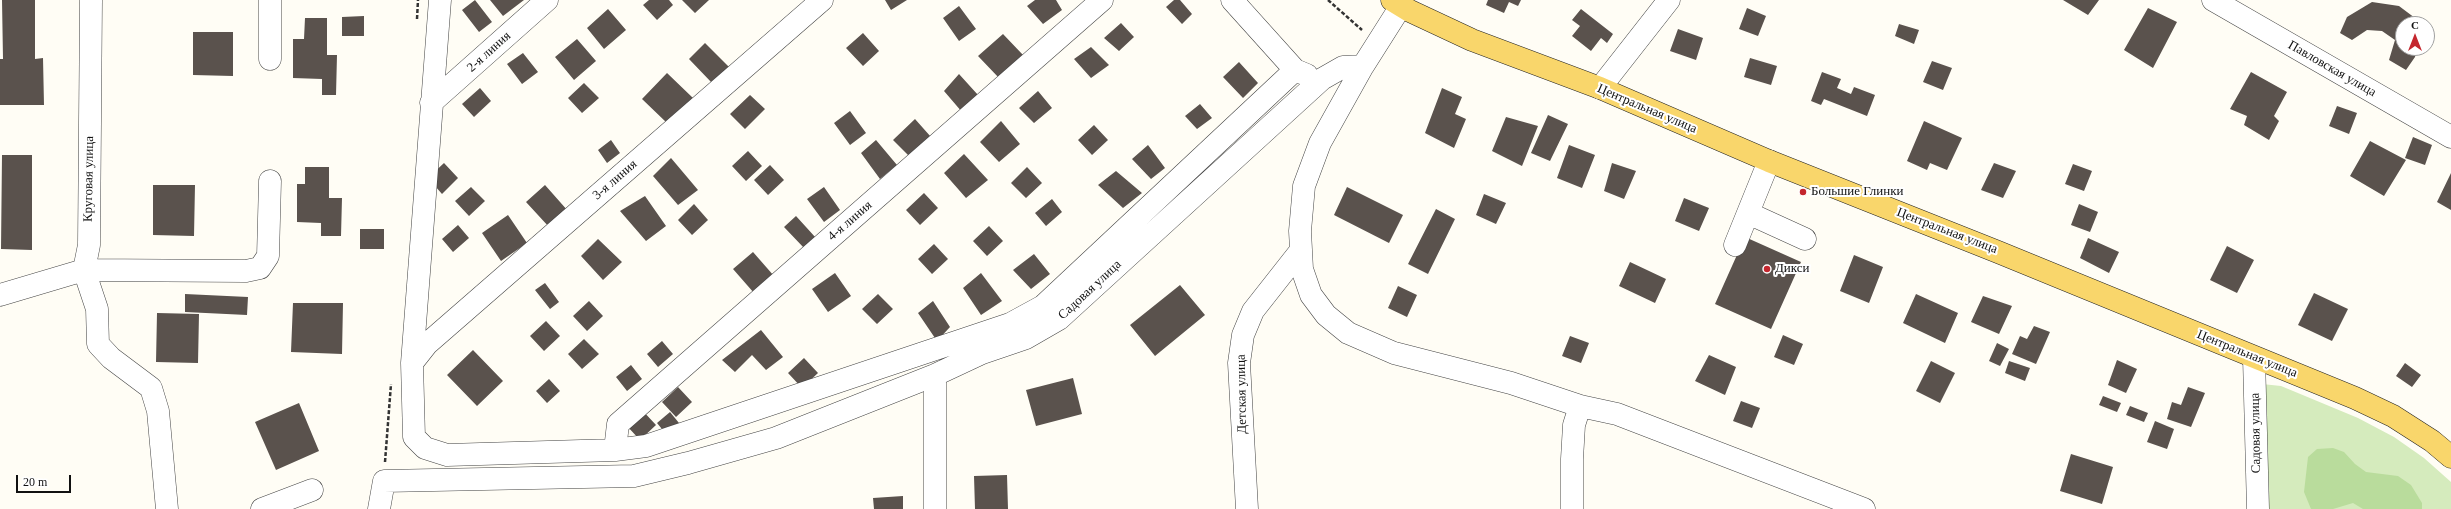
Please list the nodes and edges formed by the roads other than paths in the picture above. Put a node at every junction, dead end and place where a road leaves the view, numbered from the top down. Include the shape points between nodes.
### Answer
1 (91, 0) edge
2 (270, 0) edge
3 (440, 0) edge
4 (547, 0) edge
5 (822, 0) edge
6 (1102, 0) edge
7 (1232, 0) edge
8 (1669, 0) edge
9 (2213, 0) edge
10 (1396, 3) edge
11 (270, 59) dead end
12 (1364, 66) junction
13 (1294, 70) junction
14 (1322, 79) junction
15 (1600, 88) junction
16 (431, 103) junction
17 (2451, 137) edge
18 (1769, 161) junction
19 (270, 181) dead end
20 (1748, 213) junction
21 (1804, 239) dead end
22 (1735, 245) dead end
23 (1301, 250) junction
24 (84, 270) junction
25 (0, 295) edge
26 (2254, 358) junction
27 (412, 363) junction
28 (935, 375) junction
29 (1580, 406) junction
30 (615, 450) junction
31 (2451, 457) edge
32 (312, 490) dead end
33 (167, 509) edge
34 (262, 509) edge
35 (379, 509) edge
36 (935, 509) edge
37 (1247, 509) edge
38 (1572, 509) edge
39 (1864, 509) edge
40 (2258, 509) edge

1 - 24 street, Круговая улица via 88,246
2 - 11 street
3 - 16 street
4 - 16 street, 2-я линия
5 - 27 street, 3-я линия via 427,344
6 - 30 street, 4-я линия via 618,424
7 - 13 street
8 - 15 street
9 - 17 street, Павловская улица
10 - 12 street
10 - 15 main road, Центральная улица via 1472,40
12 - 14 street, Садовая улица via 1343,67
12 - 23 street via 1320,143 1304,186
13 - 14 street
13 - 30 street via 1042,306 1010,324 646,446
14 - 28 street, Садовая улица via 1059,319 1026,338 982,353
15 - 18 main road, Центральная улица
16 - 27 street
18 - 20 street
18 - 26 main road, Центральная улица
19 - 24 street via 268,256 260,268 246,271
20 - 21 street
20 - 22 street
23 - 29 street via 1302,269 1311,295 1326,315 1348,333 1394,353 1511,383
23 - 37 street, Детская улица via 1253,311 1243,335 1239,363
24 - 25 street
24 - 33 street via 97,309 98,344 111,358 152,388 158,411
26 - 31 main road, Центральная улица via 2394,416
26 - 40 street, Садовая улица
27 - 30 street via 414,437 425,448 446,455
28 - 35 street, Садовая улица via 776,438 688,463 634,476 384,481
28 - 36 street
29 - 38 street via 1574,425
29 - 39 street via 1617,414
32 - 34 street

